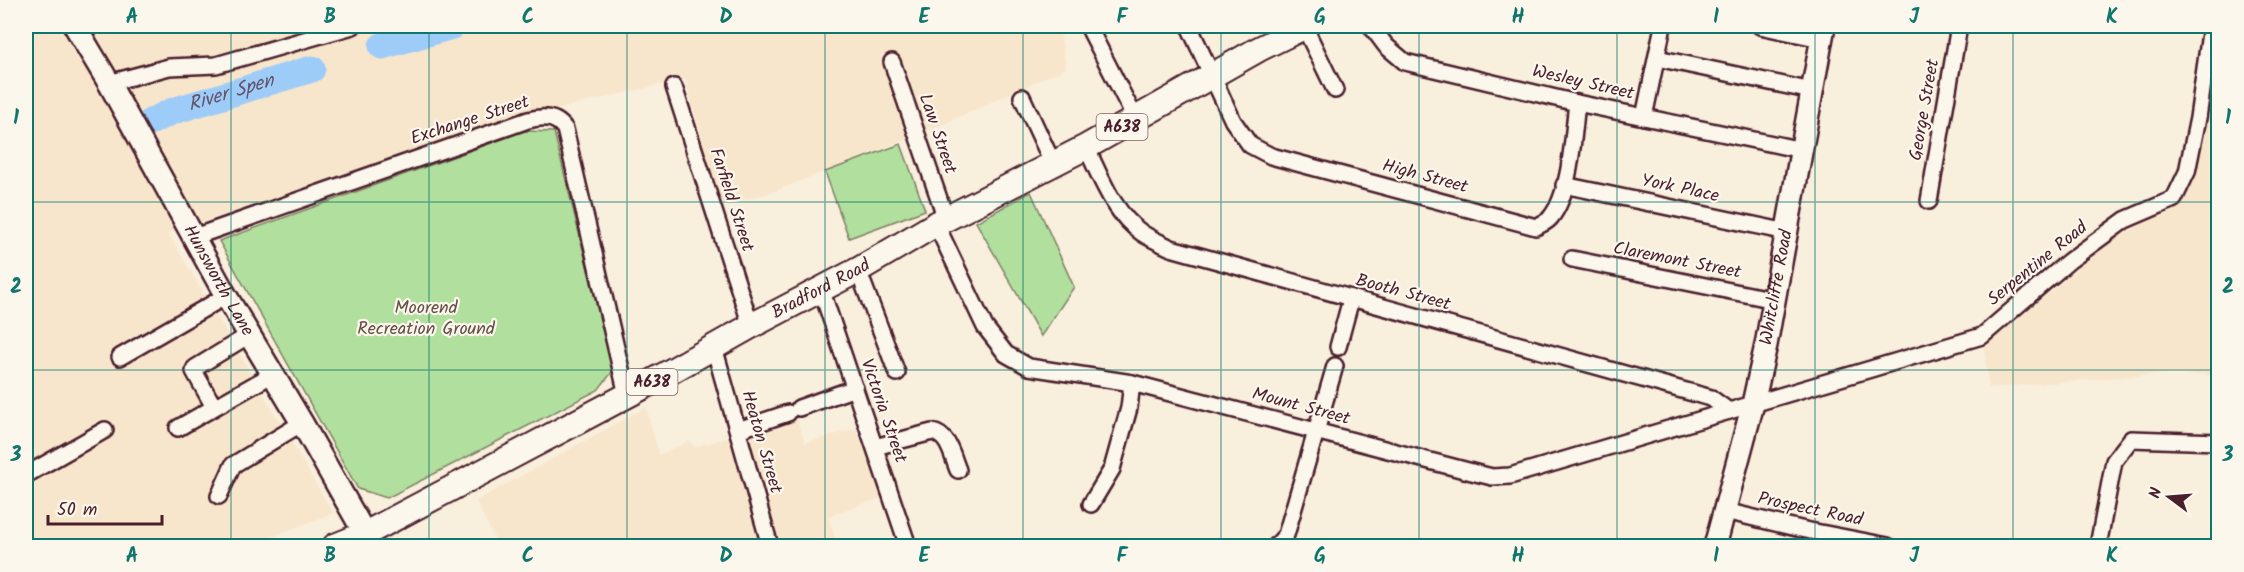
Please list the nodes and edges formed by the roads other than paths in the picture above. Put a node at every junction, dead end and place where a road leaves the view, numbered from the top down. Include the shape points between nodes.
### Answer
1 (75, 26) edge
2 (353, 26) edge
3 (1088, 26) edge
4 (1189, 26) edge
5 (1305, 26) edge
6 (1371, 26) edge
7 (1663, 26) edge
8 (1760, 26) edge
9 (1959, 26) edge
10 (2211, 26) edge
11 (1280, 32) edge
12 (1823, 32) edge
13 (1657, 58) junction
14 (892, 62) dead end
15 (1211, 76) junction
16 (109, 83) junction
17 (674, 87) dead end
18 (1335, 90) dead end
19 (1812, 91) junction
20 (1022, 97) dead end
21 (1577, 103) junction
22 (1644, 117) junction
23 (1136, 120) junction
24 (1086, 147) junction
25 (1802, 150) junction
26 (1053, 164) junction
27 (1564, 185) junction
28 (1929, 201) dead end
29 (941, 221) junction
30 (1787, 232) junction
31 (194, 237) junction
32 (1572, 259) dead end
33 (858, 270) junction
34 (821, 289) junction
35 (226, 296) junction
36 (1351, 299) junction
37 (1775, 300) junction
38 (751, 326) junction
39 (249, 335) junction
40 (714, 347) junction
41 (1338, 347) dead end
42 (120, 357) dead end
43 (1335, 366) dead end
44 (897, 373) dead end
45 (273, 374) junction
46 (1132, 382) junction
47 (855, 388) junction
48 (627, 395) junction
49 (1753, 404) junction
50 (214, 407) junction
51 (1729, 411) junction
52 (302, 423) junction
53 (178, 428) dead end
54 (105, 430) dead end
55 (738, 430) junction
56 (1316, 431) junction
57 (2218, 442) edge
58 (875, 447) junction
59 (958, 470) dead end
60 (26, 476) edge
61 (219, 496) dead end
62 (1091, 504) dead end
63 (1725, 511) junction
64 (365, 534) junction
65 (335, 546) edge
66 (770, 546) edge
67 (908, 546) edge
68 (1276, 546) edge
69 (1715, 546) edge
70 (1888, 546) edge
71 (2098, 546) edge

1 - 16 main road, Hunsworth Lane
2 - 16 street via 216,65 169,67
3 - 23 street
4 - 15 street, High Street
5 - 11 main road, Bradford Road / A638
5 - 18 street
6 - 21 street, Wesley Street via 1405,62
7 - 13 street
8 - 12 street
9 - 28 street, George Street
10 - 49 street, Serpentine Road via 2187,172 2174,199 2125,220 2069,261 1982,336
11 - 15 main road, Bradford Road / A638
12 - 19 main road, Whitcliffe Road
13 - 19 street
13 - 22 street
14 - 29 street, Law Street
15 - 23 main road, Bradford Road / A638
15 - 27 street, High Street via 1250,145 1271,156 1536,227 1550,220
16 - 31 main road, Hunsworth Lane
17 - 38 street, Farfield Street
19 - 25 main road, Whitcliffe Road
20 - 26 street
21 - 22 street, Wesley Street
21 - 27 street, High Street
22 - 25 street, Wesley Street
23 - 24 main road, Bradford Road / A638
24 - 26 main road, Bradford Road / A638
24 - 36 street, Booth Street via 1115,207 1142,233 1171,248
25 - 30 main road, Whitcliffe Road
26 - 29 main road, Bradford Road / A638
27 - 30 street, York Place
29 - 33 main road, Bradford Road / A638
29 - 46 street, Mount Street via 985,327 1006,354 1029,367
30 - 37 main road, Whitcliffe Road
31 - 35 main road, Hunsworth Lane
31 - 48 street, Exchange Street via 528,120 555,120 565,129
32 - 37 street, Claremont Street
33 - 34 main road, Bradford Road / A638
33 - 44 street
34 - 38 main road, Bradford Road / A638
34 - 47 street, Victoria Street
35 - 39 main road, Hunsworth Lane
35 - 42 street
36 - 41 street
36 - 51 street, Booth Street via 1711,398
37 - 49 main road, Whitcliffe Road
38 - 40 main road, Bradford Road / A638
39 - 45 main road, Hunsworth Lane
39 - 50 street via 195,368
40 - 48 main road, Bradford Road / A638
40 - 55 street, Heaton Street
43 - 56 street
45 - 50 street
45 - 52 main road, Hunsworth Lane
46 - 56 street, Mount Street
46 - 62 street via 1112,469
47 - 55 street
47 - 58 street, Victoria Street
48 - 64 main road, Bradford Road / A638
49 - 51 street
49 - 63 main road, Whitcliffe Road
50 - 53 street
51 - 56 street, Mount Street via 1510,476 1492,477
52 - 61 street via 233,465
52 - 64 main road, Hunsworth Lane
54 - 60 street
55 - 66 street, Heaton Street
56 - 68 street via 1286,535
57 - 71 street via 2131,439 2114,461
58 - 59 street via 932,432 940,434
58 - 67 street, Victoria Street
63 - 69 main road, Whitcliffe Road
63 - 70 street, Prospect Road
64 - 65 main road, Bradford Road / A638

